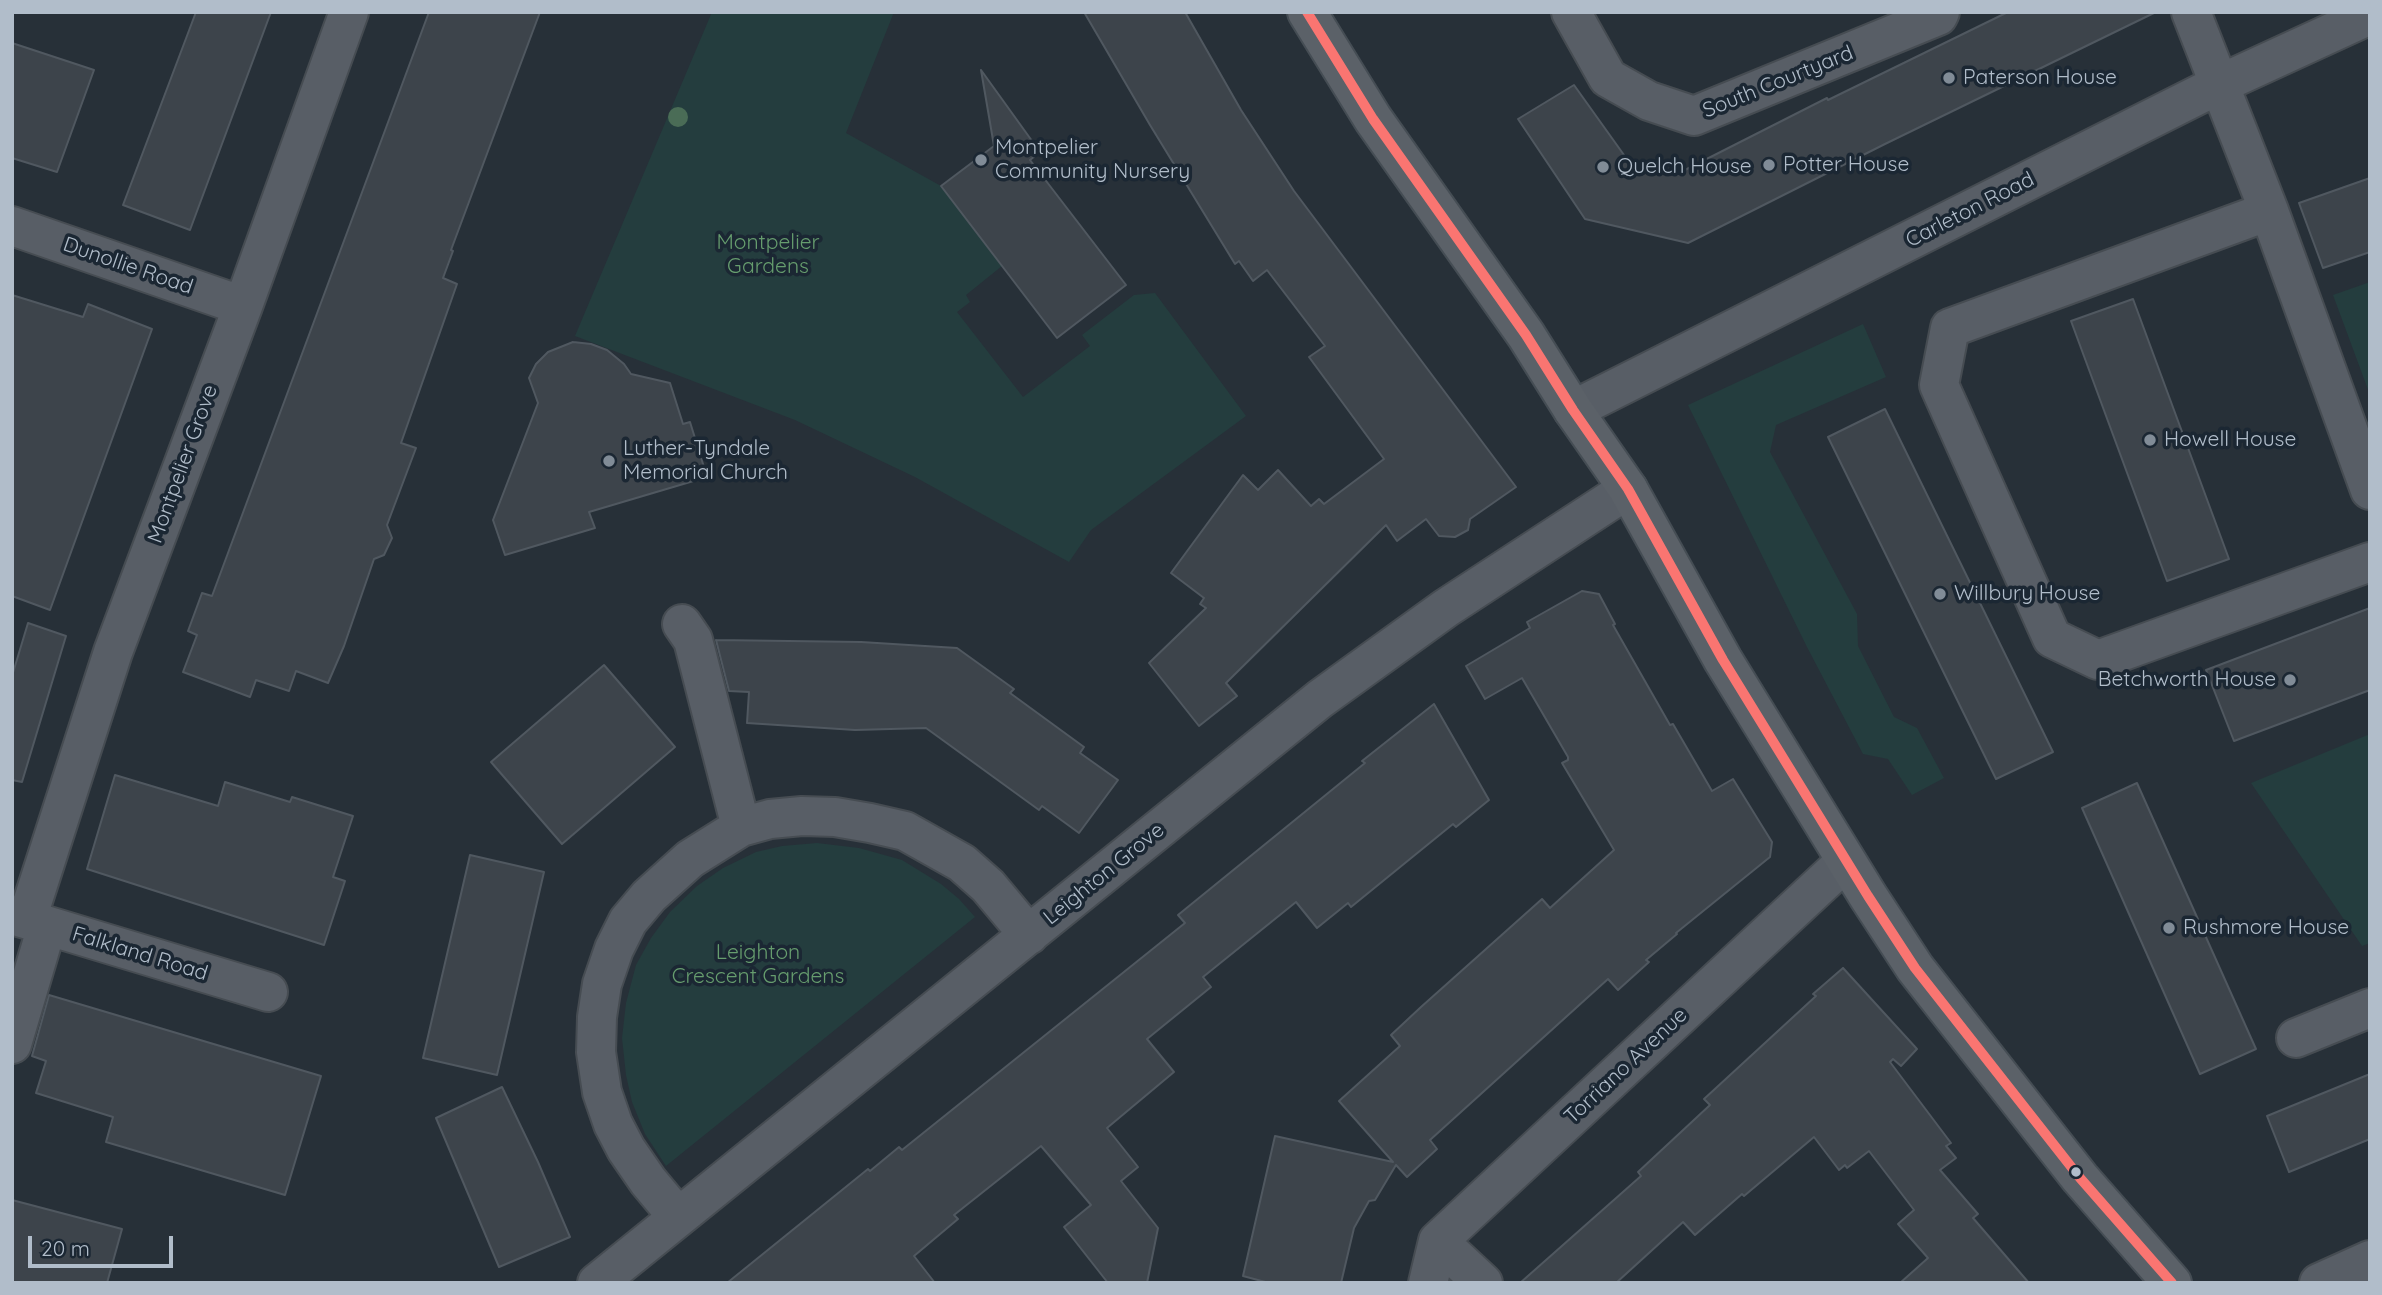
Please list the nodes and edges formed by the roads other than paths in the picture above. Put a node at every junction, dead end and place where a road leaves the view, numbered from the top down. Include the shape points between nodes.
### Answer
1 (349, 12) edge
2 (1307, 12) edge
3 (1571, 12) edge
4 (1940, 12) edge
5 (2191, 12) edge
6 (2370, 15) edge
7 (2220, 84) junction
8 (2269, 211) junction
9 (12, 226) edge
10 (243, 306) junction
11 (1573, 410) junction
12 (1628, 489) junction
13 (2370, 490) edge
14 (2370, 562) edge
15 (681, 624) dead end
16 (741, 827) junction
17 (1846, 861) junction
18 (29, 920) edge
19 (1029, 935) junction
20 (268, 992) dead end
21 (2370, 1008) edge
22 (2296, 1038) dead end
23 (12, 1044) edge
24 (678, 1217) junction
25 (1438, 1241) junction
26 (2370, 1260) edge
27 (597, 1283) edge
28 (1429, 1283) edge
29 (1483, 1283) edge
30 (2172, 1283) edge
31 (2319, 1283) edge

1 - 10 street, Montpelier Grove
2 - 11 main road via 1373,118 1526,335
3 - 4 street, South Courtyard via 1608,78 1649,101 1694,116
5 - 7 street
6 - 7 street, Carleton Road
7 - 8 street
7 - 11 street, Carleton Road
8 - 13 street
8 - 14 street via 1950,328 1939,385 2052,638 2098,660
9 - 10 street, Dunollie Road
10 - 18 street, Montpelier Grove via 113,652
11 - 12 main road
12 - 17 main road via 1723,660
12 - 19 street, Leighton Grove via 1446,608 1320,699
15 - 16 street via 693,640
16 - 19 street via 770,819 813,816 905,831 962,863
16 - 24 street via 690,859 649,896 628,921 602,984 596,1052 602,1092 626,1149
17 - 25 street, Torriano Avenue
17 - 30 main road via 1952,1016 2080,1178
18 - 20 street, Falkland Road
18 - 23 street, Montpelier Grove
19 - 24 street, Leighton Grove
21 - 22 street
24 - 27 street, Leighton Grove
25 - 28 street
25 - 29 street
26 - 31 street

